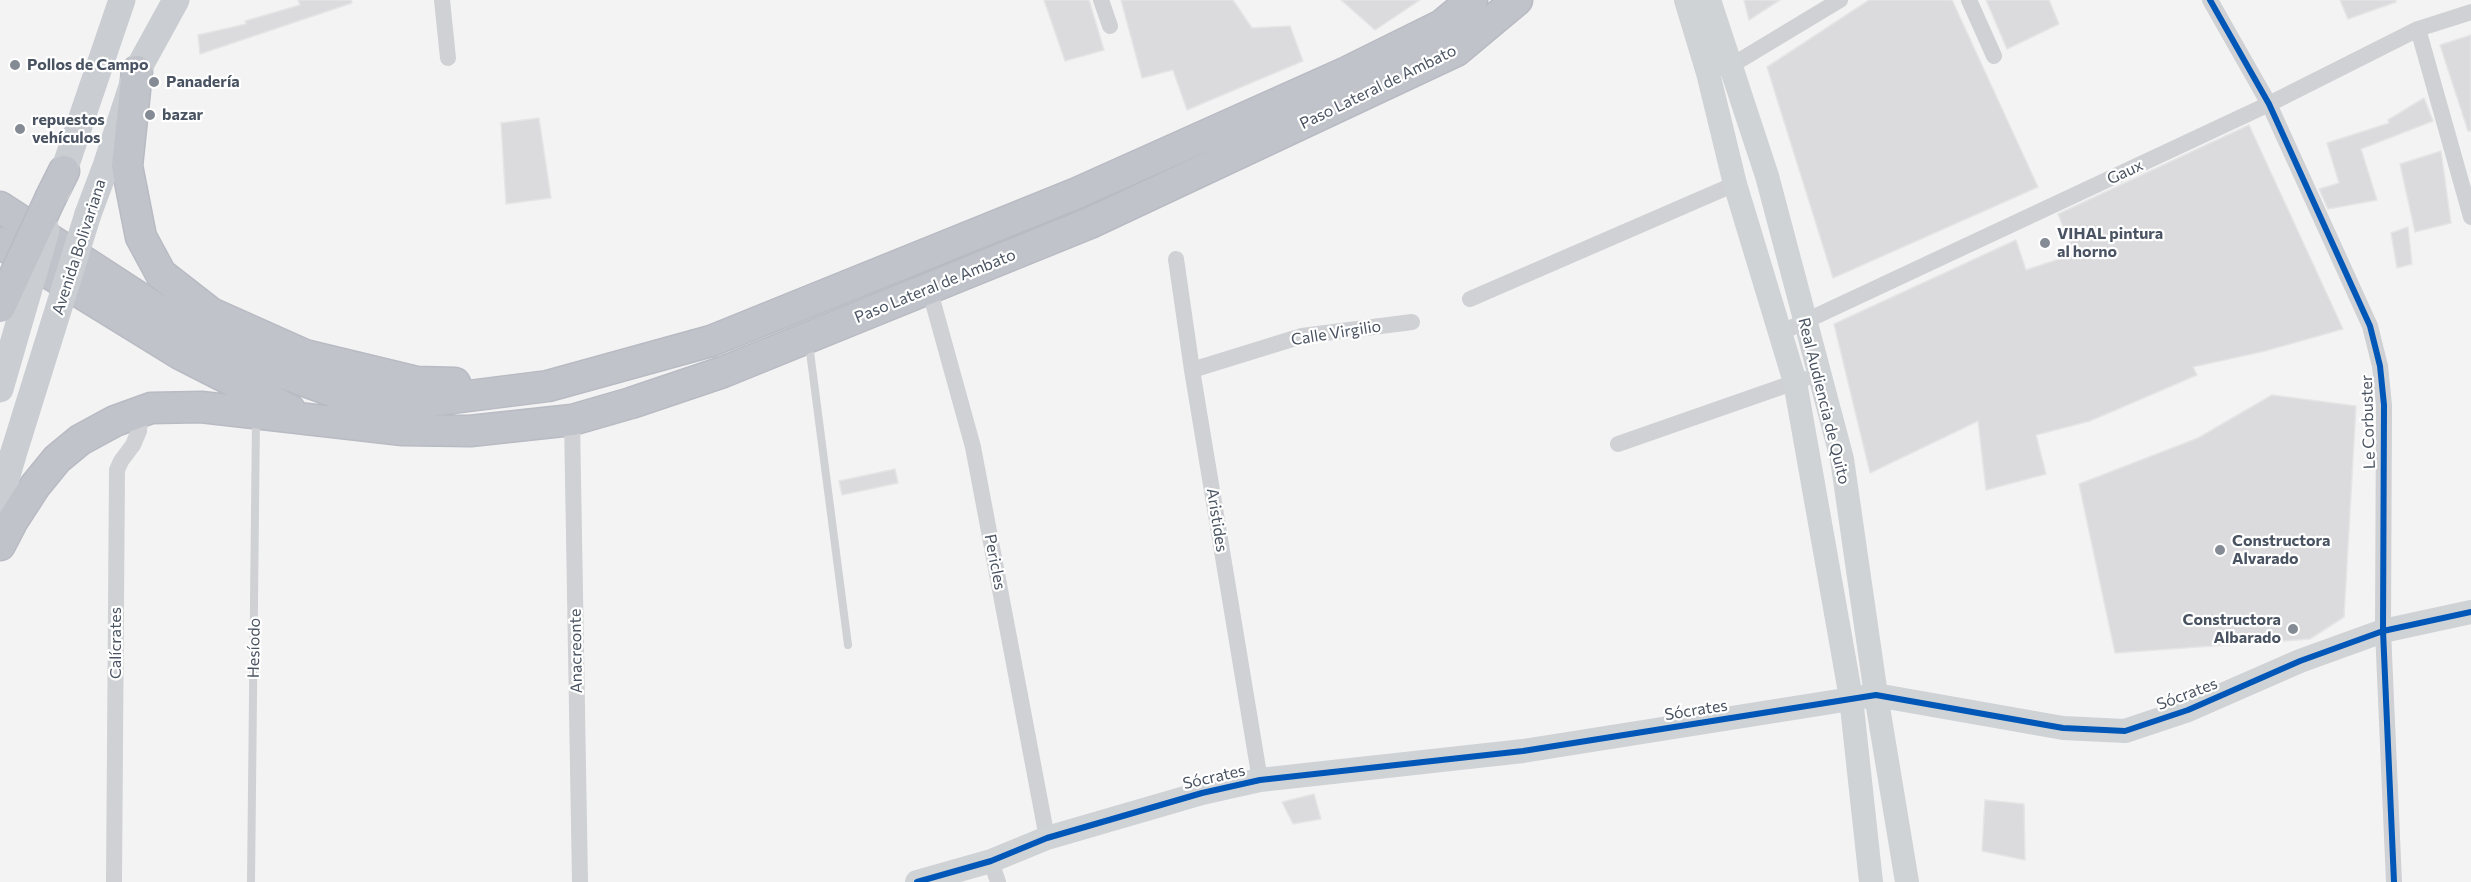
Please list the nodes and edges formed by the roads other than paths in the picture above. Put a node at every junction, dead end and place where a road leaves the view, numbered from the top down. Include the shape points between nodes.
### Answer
1 (122, 0) edge
2 (176, 0) edge
3 (442, 0) edge
4 (1101, 0) edge
5 (1473, 0) edge
6 (1517, 0) edge
7 (1686, 0) edge
8 (1709, 0) edge
9 (1840, 0) edge
10 (1970, 0) edge
11 (2210, 0) edge
12 (2471, 12) edge
13 (1110, 26) dead end
14 (2418, 29) junction
15 (1994, 56) dead end
16 (447, 58) dead end
17 (1732, 65) junction
18 (137, 71) junction
19 (1708, 73) junction
20 (2269, 104) junction
21 (1735, 184) junction
22 (56, 188) junction
23 (0, 207) edge
24 (2471, 217) edge
25 (0, 243) edge
26 (1176, 259) dead end
27 (929, 288) junction
28 (1470, 299) dead end
29 (0, 307) edge
30 (1412, 322) dead end
31 (1804, 322) junction
32 (1780, 333) junction
33 (808, 338) junction
34 (1192, 370) junction
35 (1819, 375) junction
36 (1795, 382) junction
37 (548, 386) junction
38 (0, 389) edge
39 (141, 411) junction
40 (256, 413) junction
41 (309, 420) junction
42 (572, 420) junction
43 (1618, 444) dead end
44 (0, 500) edge
45 (0, 545) edge
46 (2471, 612) edge
47 (2384, 631) junction
48 (848, 645) dead end
49 (1876, 695) junction
50 (1851, 699) junction
51 (1260, 780) junction
52 (1047, 838) junction
53 (994, 871) edge
54 (114, 882) edge
55 (251, 882) edge
56 (580, 882) edge
57 (917, 882) edge
58 (1871, 882) edge
59 (1907, 882) edge
60 (2394, 882) edge

1 - 22 main road, Avenida Bolivariana
2 - 18 main road, Avenida Bolivariana
3 - 16 street
4 - 13 street
5 - 37 highway, Paso Lateral de Ambato via 1442,25 1347,72 1077,193 711,341
6 - 27 highway, Paso Lateral de Ambato via 1456,51 1090,223
7 - 19 main road, Real Audiencia de Quito
8 - 17 main road, Real Audiencia de Quito
9 - 17 street
10 - 15 street
11 - 20 street, Le Corbuster
12 - 14 street, Gaux
14 - 20 street, Gaux
14 - 24 street
17 - 19 street
17 - 31 main road, Real Audiencia de Quito via 1767,176
18 - 37 highway via 127,166 141,237 161,274 211,313 305,355 406,379
18 - 44 main road, Avenida Bolivariana, bridge via 88,214
19 - 21 main road, Real Audiencia de Quito
20 - 31 street, Gaux
20 - 47 street, Le Corbuster via 2370,326 2380,366 2384,405
21 - 28 street
21 - 32 main road, Real Audiencia de Quito
22 - 29 highway, bridge
22 - 38 main road, Avenida Bolivariana, bridge
23 - 37 highway via 206,341 343,395 386,402 421,402
25 - 41 highway via 180,354
26 - 34 street, Aristides
27 - 33 highway, Paso Lateral de Ambato
27 - 52 street, Pericles via 973,447
30 - 34 street, Calle Virgilio via 1302,336
31 - 32 street, Gaux
31 - 35 main road, Real Audiencia de Quito
32 - 36 main road, Real Audiencia de Quito
33 - 42 highway, Paso Lateral de Ambato via 723,372
33 - 48 lane
34 - 51 street, Aristides
35 - 36 street
35 - 49 main road, Real Audiencia de Quito via 1842,459
36 - 43 street
36 - 50 main road, Real Audiencia de Quito
39 - 40 highway, Paso Lateral de Ambato via 201,407
39 - 45 highway, Paso Lateral de Ambato via 80,440 57,459 30,494
39 - 54 street, Calícrates via 133,446 117,470
40 - 41 highway, Paso Lateral de Ambato
40 - 55 lane, Hesíodo
41 - 42 highway, Paso Lateral de Ambato via 403,430 470,431
42 - 56 street, Anacreonte
46 - 47 main road, Sócrates
47 - 49 main road, Sócrates via 2300,661 2188,710 2125,731 2063,728
47 - 60 street, Le Corbuster
49 - 50 main road, Sócrates
49 - 59 main road, Real Audiencia de Quito
50 - 51 main road, Sócrates via 1523,751
50 - 58 main road, Real Audiencia de Quito
51 - 52 main road, Sócrates
52 - 53 main road, Sócrates
53 - 57 main road, Sócrates

